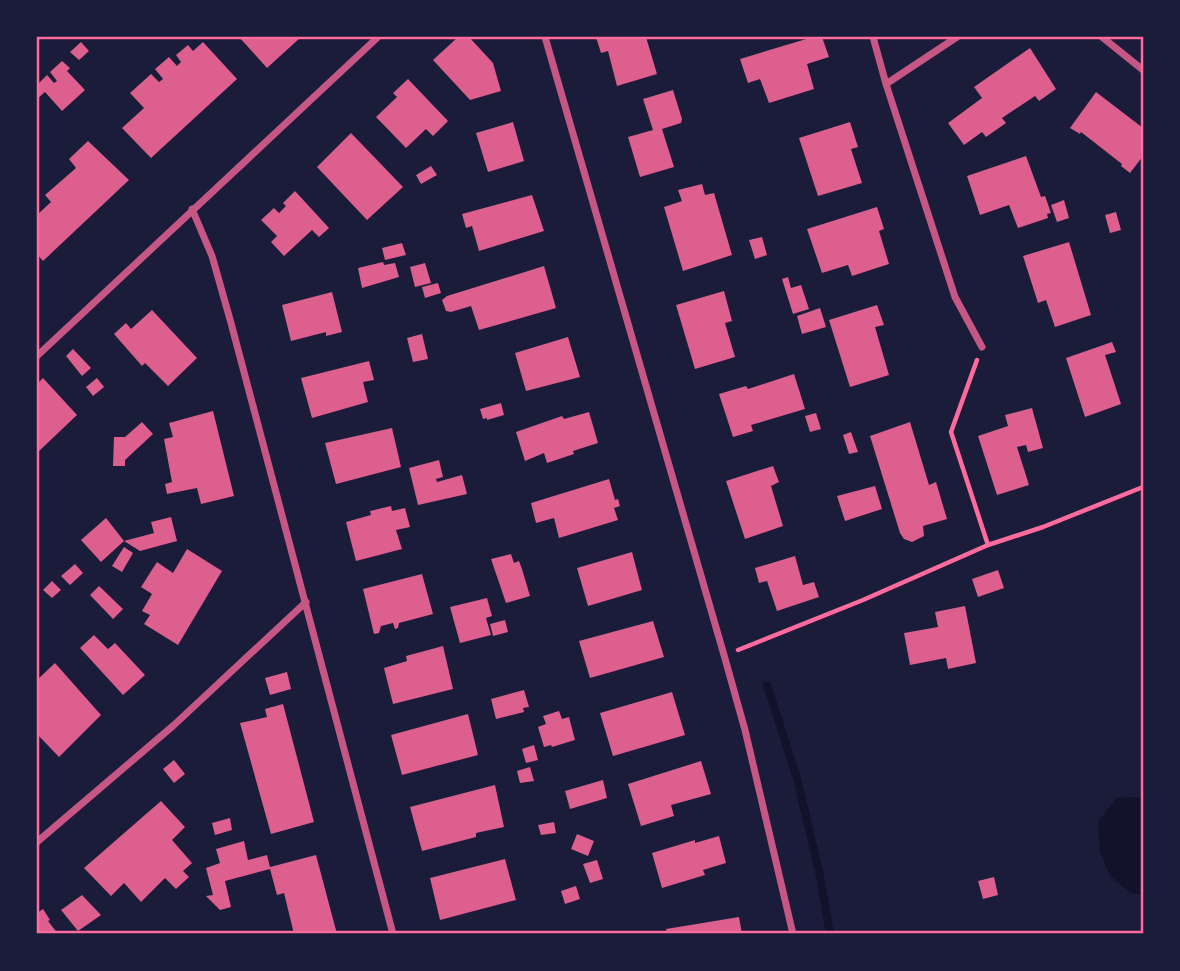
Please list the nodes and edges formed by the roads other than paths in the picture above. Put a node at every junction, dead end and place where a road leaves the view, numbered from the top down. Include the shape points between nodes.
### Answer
1 (378, 37) edge
2 (545, 37) edge
3 (873, 37) edge
4 (957, 37) edge
5 (1102, 37) edge
6 (1143, 70) edge
7 (886, 84) junction
8 (192, 209) junction
9 (982, 347) road end
10 (37, 356) edge
11 (306, 601) junction
12 (37, 842) edge
13 (393, 934) edge
14 (793, 934) edge

1 - 8 street
2 - 14 street via 745,730
3 - 7 street
4 - 7 street
5 - 6 street
7 - 9 street via 955,297
8 - 10 street
8 - 11 street via 212,256
11 - 12 street via 174,725
11 - 13 street

